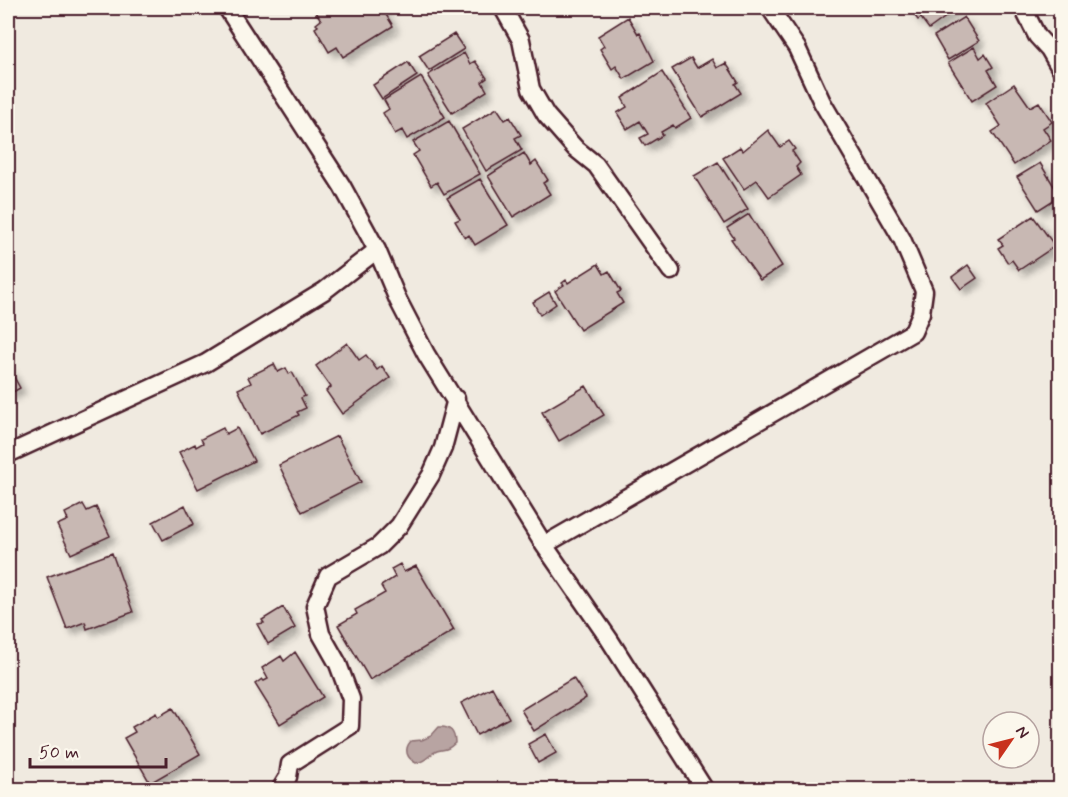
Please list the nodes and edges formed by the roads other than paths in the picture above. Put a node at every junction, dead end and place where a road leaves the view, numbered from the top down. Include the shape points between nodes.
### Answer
1 (227, 8) edge
2 (503, 8) edge
3 (770, 8) edge
4 (1023, 8) edge
5 (1060, 68) edge
6 (377, 250) junction
7 (670, 271) dead end
8 (456, 399) junction
9 (8, 454) edge
10 (544, 545) junction
11 (280, 789) edge
12 (705, 789) edge

1 - 6 street via 342,186
2 - 7 street via 521,40 531,89 546,115 596,165
3 - 10 street via 797,48 822,102 902,239 924,291 921,313 913,332
4 - 5 street
6 - 8 street via 426,354
6 - 9 street via 324,291 206,363
8 - 10 street
8 - 11 street via 431,475 399,526 380,546 328,576 315,606 321,634 351,699 350,726 290,764
10 - 12 street

